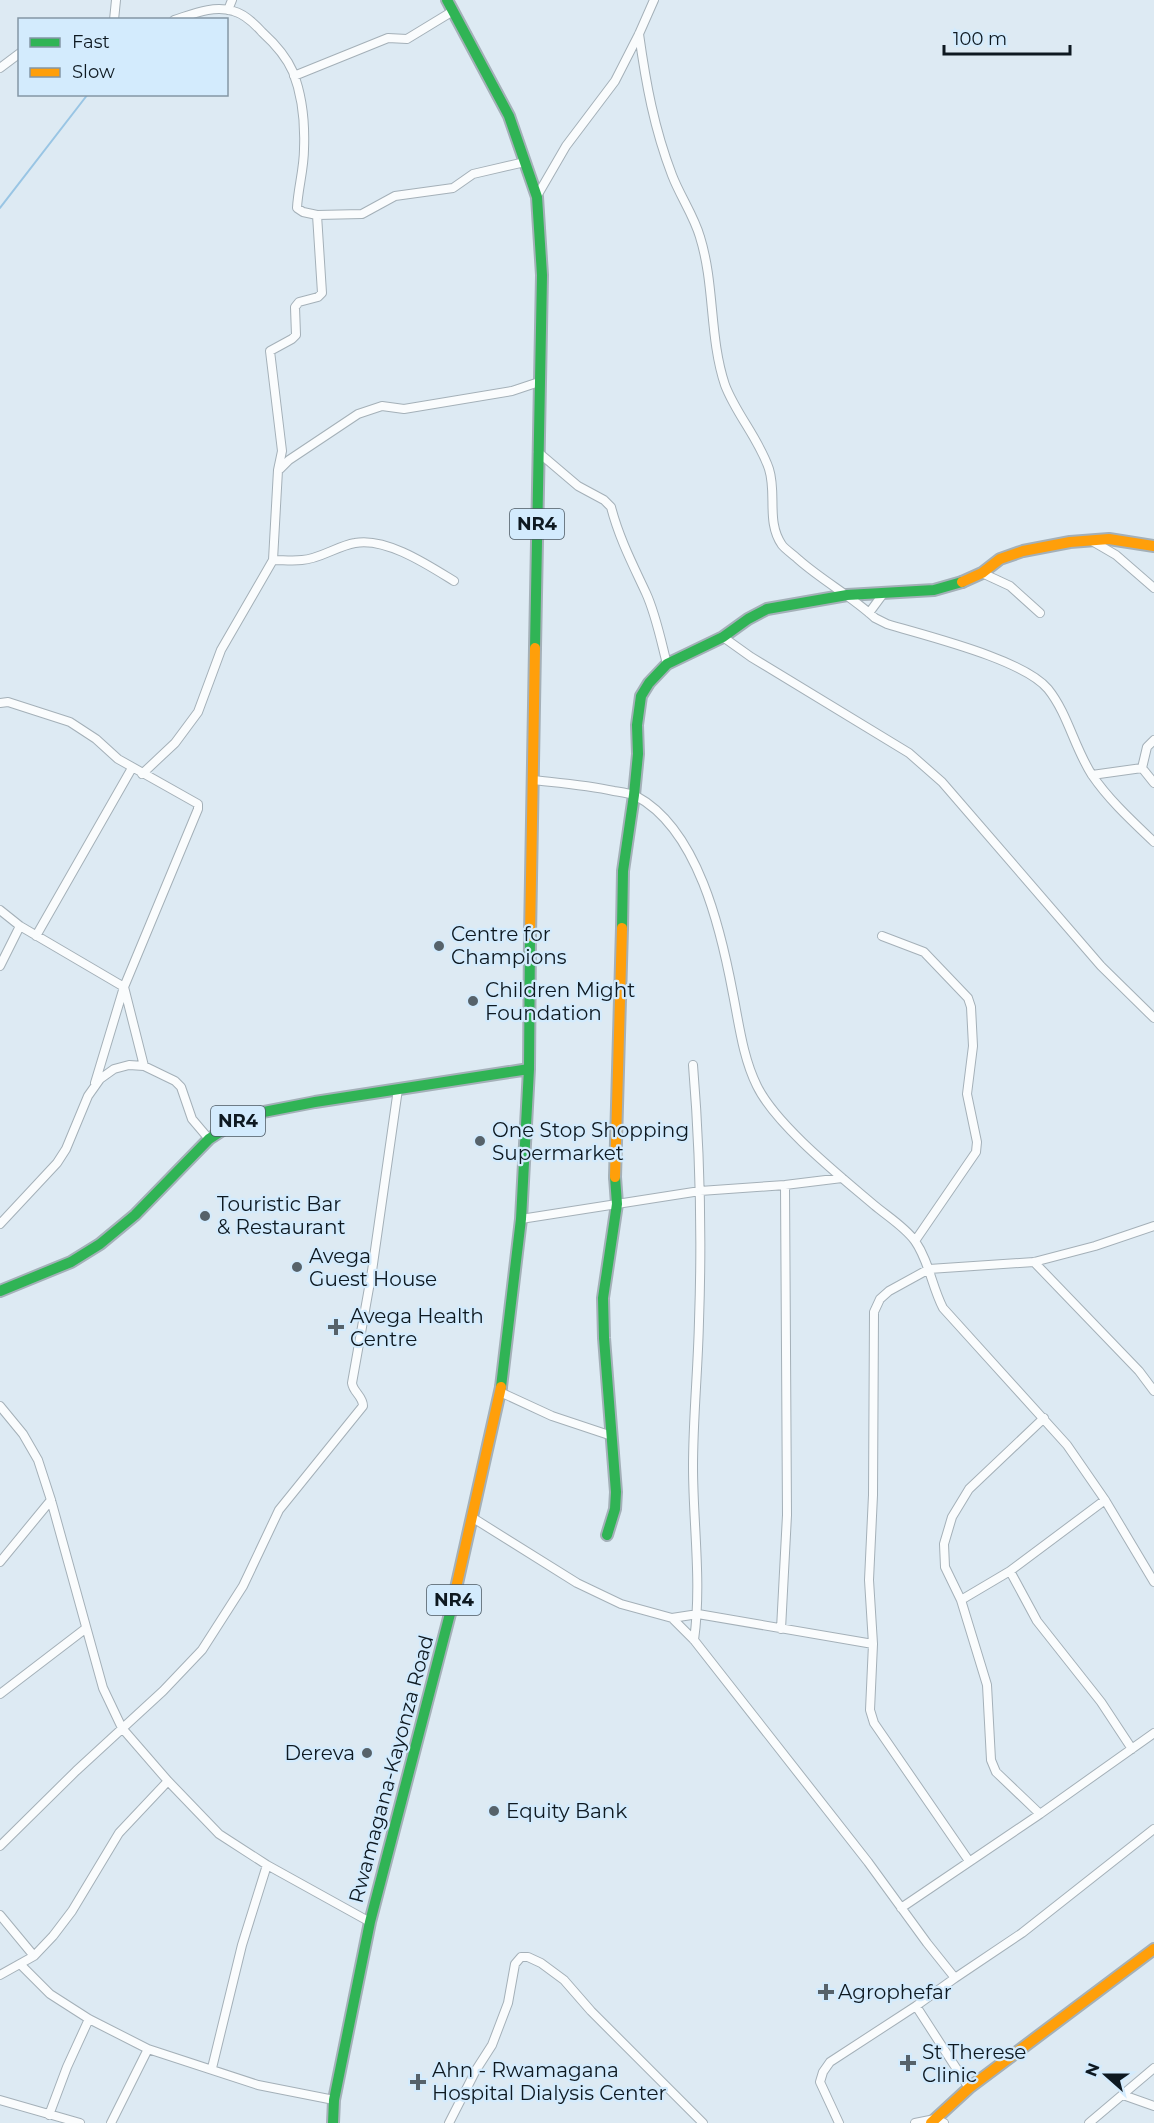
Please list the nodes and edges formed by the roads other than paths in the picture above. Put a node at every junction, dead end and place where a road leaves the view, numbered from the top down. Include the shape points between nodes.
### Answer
1 (116, 0) edge
2 (232, 0) edge
3 (447, 0) edge
4 (654, 0) edge
5 (228, 10) junction
6 (453, 11) junction
7 (114, 18) edge
8 (180, 18) edge
9 (639, 34) junction
10 (18, 54) edge
11 (0, 68) edge
12 (294, 76) junction
13 (525, 162) junction
14 (537, 197) junction
15 (317, 215) junction
16 (539, 382) junction
17 (537, 451) junction
18 (278, 470) junction
19 (1091, 540) junction
20 (1154, 546) edge
21 (273, 560) junction
22 (982, 573) junction
23 (454, 581) dead end
24 (1154, 588) edge
25 (883, 594) junction
26 (847, 595) junction
27 (869, 613) junction
28 (1040, 613) dead end
29 (723, 637) junction
30 (667, 664) junction
31 (0, 704) edge
32 (1154, 740) edge
33 (132, 768) junction
34 (1142, 768) junction
35 (142, 774) junction
36 (1092, 775) junction
37 (533, 780) junction
38 (1154, 783) edge
39 (634, 795) junction
40 (1154, 842) edge
41 (0, 910) edge
42 (20, 927) junction
43 (36, 936) junction
44 (882, 936) dead end
45 (0, 966) edge
46 (124, 987) junction
47 (1154, 1018) edge
48 (693, 1065) dead end
49 (144, 1066) junction
50 (529, 1068) junction
51 (93, 1088) junction
52 (398, 1089) junction
53 (209, 1139) junction
54 (842, 1178) junction
55 (785, 1185) junction
56 (700, 1191) junction
57 (617, 1204) junction
58 (521, 1219) junction
59 (0, 1224) edge
60 (1154, 1226) edge
61 (915, 1241) junction
62 (1034, 1262) junction
63 (929, 1269) junction
64 (0, 1291) edge
65 (1154, 1390) edge
66 (500, 1392) junction
67 (0, 1406) edge
68 (1044, 1418) junction
69 (612, 1436) junction
70 (51, 1500) junction
71 (1105, 1500) junction
72 (473, 1518) junction
73 (607, 1535) dead end
74 (0, 1562) edge
75 (1010, 1571) junction
76 (1154, 1582) edge
77 (961, 1600) junction
78 (698, 1614) junction
79 (672, 1618) junction
80 (85, 1629) junction
81 (781, 1629) junction
82 (694, 1640) junction
83 (873, 1644) junction
84 (0, 1694) edge
85 (122, 1728) junction
86 (1154, 1733) edge
87 (1132, 1749) junction
88 (168, 1781) junction
89 (1040, 1814) junction
90 (1154, 1829) edge
91 (0, 1846) edge
92 (969, 1861) junction
93 (267, 1865) junction
94 (901, 1908) junction
95 (0, 1915) edge
96 (370, 1922) junction
97 (1154, 1949) edge
98 (34, 1956) junction
99 (20, 1964) junction
100 (0, 1975) edge
101 (955, 1978) junction
102 (916, 2006) junction
103 (89, 2019) junction
104 (148, 2049) junction
105 (212, 2068) junction
106 (1154, 2068) edge
107 (969, 2088) junction
108 (1123, 2095) junction
109 (0, 2100) edge
110 (334, 2100) junction
111 (1154, 2106) edge
112 (49, 2115) junction
113 (937, 2122) edge
114 (80, 2123) edge
115 (111, 2123) edge
116 (333, 2123) edge
117 (449, 2123) edge
118 (703, 2123) edge
119 (839, 2123) edge
120 (915, 2123) edge
121 (1089, 2123) edge

1 - 7 street
2 - 5 street
3 - 6 main road, NR4
4 - 9 street
5 - 8 street via 205,10
5 - 12 street via 249,19 269,39
6 - 12 street via 407,39 388,38
6 - 13 main road, NR4 via 509,116
9 - 14 street via 615,81 566,146
9 - 26 street via 656,130 700,237 719,365 769,470 776,532 782,545
10 - 11 street
12 - 15 street via 304,150 297,208
13 - 14 main road, NR4
13 - 15 street via 473,174 453,188 394,196 362,214
14 - 16 main road, NR4 via 542,275
15 - 18 street via 322,292 299,302 295,307 296,335 270,351 282,451
16 - 17 main road, NR4
16 - 18 street via 512,392 404,409 382,406 357,414
17 - 30 street via 578,486 611,507 654,615
17 - 37 main road, NR4
18 - 21 street
19 - 20 main road
19 - 22 main road via 1023,551 1000,559
19 - 24 street via 1116,555
21 - 23 street via 303,561 355,543 370,542 404,553
21 - 35 street via 220,650 198,712 175,742
22 - 25 main road via 934,590
22 - 28 street via 1010,586
25 - 26 main road
25 - 27 street
26 - 27 street
26 - 29 main road via 767,609
27 - 36 street via 887,624 983,654 1031,674 1047,688 1066,718
29 - 30 main road
29 - 47 street via 909,753 942,782 1101,966
30 - 39 main road via 641,696
31 - 33 street via 8,702 70,722
32 - 34 street via 1147,747
33 - 35 street
33 - 43 street
34 - 36 street
34 - 38 street
35 - 46 street via 194,801 198,809
36 - 40 street via 1121,812
37 - 39 street
37 - 50 main road, NR4
39 - 54 street via 662,815 698,869 711,903 743,1046 757,1086 782,1121
39 - 57 main road via 623,871 614,1160
41 - 42 street
42 - 43 street
42 - 45 street
43 - 46 street
44 - 61 street via 924,951 962,991 971,1007 967,1094 978,1142 976,1152
46 - 49 street
46 - 51 street
48 - 56 street
49 - 51 street via 114,1069
49 - 53 street via 181,1087 192,1119
50 - 52 main road, NR4
50 - 58 main road, Rwamagana-Kayonza Road / NR4
51 - 59 street via 57,1163
52 - 53 main road, NR4 via 253,1114
52 - 85 street via 352,1383 363,1406 279,1510 243,1586 202,1650
53 - 64 main road, NR4 via 135,1215 100,1244 71,1262
54 - 55 street
54 - 61 street
55 - 56 street
55 - 81 street via 787,1515
56 - 57 street
56 - 78 street via 693,1465
57 - 58 street
57 - 69 main road via 603,1298
58 - 66 main road, Rwamagana-Kayonza Road / NR4
60 - 62 street
61 - 63 street
62 - 63 street
62 - 65 street
63 - 68 street via 943,1308
63 - 83 street via 889,1291 874,1311 869,1580
66 - 69 street via 552,1416
66 - 72 main road, Rwamagana-Kayonza Road / NR4
67 - 70 street via 38,1460
68 - 71 street
68 - 77 street via 969,1489 952,1517 944,1544 945,1567
69 - 73 main road via 615,1509
70 - 74 street
70 - 80 street
71 - 75 street
71 - 76 street
72 - 79 street via 577,1583 621,1604
72 - 96 main road, Rwamagana-Kayonza Road / NR4
75 - 77 street
75 - 87 street via 1037,1621 1101,1702
77 - 89 street via 987,1685 991,1760 996,1772
78 - 79 street
78 - 81 street
78 - 82 street
79 - 82 street
80 - 84 street
80 - 85 street via 103,1688
81 - 83 street
82 - 94 street
83 - 92 street via 870,1710 874,1723
85 - 88 street
85 - 91 street
86 - 87 street
87 - 89 street
88 - 93 street via 219,1834
88 - 98 street via 119,1833 72,1911
89 - 92 street
90 - 101 street via 1022,1933
92 - 94 street
93 - 96 street
93 - 105 street via 242,1945
94 - 101 street
95 - 98 street
96 - 110 main road, Rwamagana-Kayonza Road / NR4
97 - 107 main road
98 - 99 street
99 - 100 street
99 - 103 street via 50,1994
101 - 102 street
102 - 107 street
102 - 119 street via 830,2062 823,2072 820,2082
103 - 104 street
103 - 112 street
104 - 105 street
104 - 115 street
105 - 110 street via 258,2085
106 - 108 street
107 - 113 main road
108 - 111 street
108 - 121 street
109 - 112 street
110 - 116 main road, Rwamagana-Kayonza Road / NR4
112 - 114 street
113 - 120 street
117 - 118 street via 492,2045 508,2003 515,1964 520,1957 528,1957 564,1980

